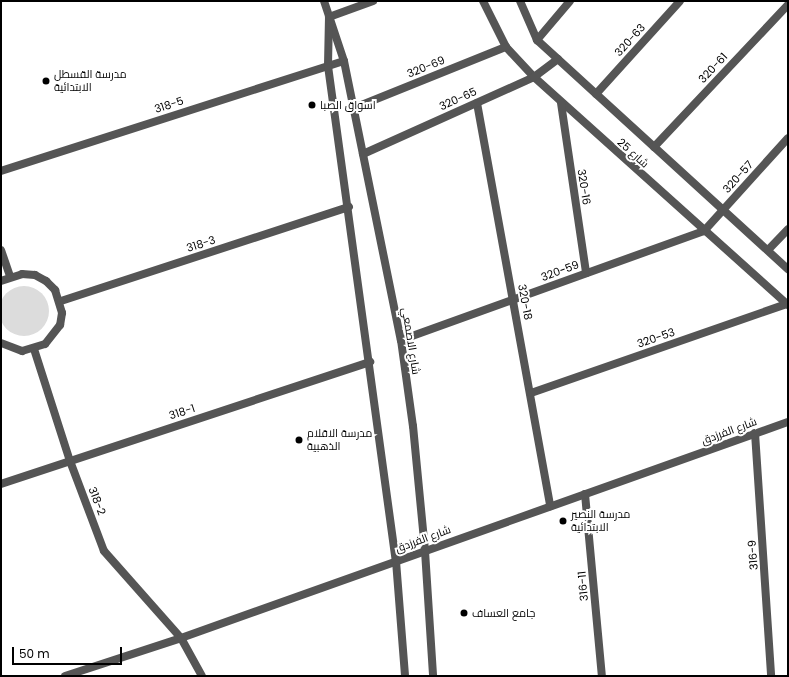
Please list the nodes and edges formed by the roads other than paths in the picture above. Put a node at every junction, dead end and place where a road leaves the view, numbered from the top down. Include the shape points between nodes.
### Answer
1 (324, 1) edge
2 (373, 1) edge
3 (483, 1) edge
4 (520, 1) edge
5 (570, 1) edge
6 (680, 1) edge
7 (788, 5) edge
8 (329, 17) junction
9 (537, 40) junction
10 (506, 48) junction
11 (558, 59) junction
12 (344, 61) junction
13 (328, 66) junction
14 (534, 77) junction
15 (596, 94) junction
16 (477, 103) junction
17 (561, 103) junction
18 (354, 108) junction
19 (788, 138) edge
20 (654, 147) junction
21 (364, 154) junction
22 (1, 170) edge
23 (349, 207) junction
24 (723, 210) junction
25 (788, 229) edge
26 (704, 231) junction
27 (1, 250) edge
28 (768, 250) junction
29 (788, 269) edge
30 (586, 273) junction
31 (10, 276) junction
32 (1, 281) edge
33 (514, 299) junction
34 (61, 301) junction
35 (788, 305) edge
36 (401, 340) junction
37 (1, 343) edge
38 (34, 349) junction
39 (370, 362) junction
40 (531, 393) junction
41 (788, 422) edge
42 (755, 433) junction
43 (70, 461) junction
44 (1, 484) edge
45 (585, 494) junction
46 (550, 506) junction
47 (425, 551) junction
48 (396, 561) junction
49 (181, 638) junction
50 (65, 676) edge
51 (202, 676) edge
52 (405, 676) edge
53 (433, 676) edge
54 (602, 676) edge
55 (771, 676) edge

1 - 8 street, شارع الاصمعي
2 - 8 street
3 - 10 street, شارع 25
4 - 9 street, شارع 25
5 - 9 street
6 - 15 street, 320-63
7 - 20 street, 320-61
8 - 12 street, شارع الاصمعي
8 - 13 street, شارع الاصمعي
9 - 11 street, شارع 25
10 - 14 street, شارع 25
10 - 18 street, 320-69
11 - 14 street, 320-65
11 - 15 street, شارع 25
12 - 13 street, 318-5
12 - 18 street, شارع الاصمعي
13 - 22 street, 318-5
13 - 23 street, شارع الاصمعي
14 - 16 street, 320-65
14 - 17 street, شارع 25
15 - 20 street, شارع 25
16 - 21 street, 320-65
16 - 33 street, 320-18
17 - 26 street, شارع 25
17 - 30 street, 320-16
18 - 21 street, شارع الاصمعي
19 - 24 street, 320-57
20 - 24 street, شارع 25
21 - 36 street, شارع الاصمعي
23 - 34 street, 318-3
23 - 39 street, شارع الاصمعي
24 - 26 street, 320-57
24 - 28 street, شارع 25
25 - 28 street
26 - 30 street, 320-59
26 - 35 street, شارع 25
27 - 31 street
28 - 29 street, شارع 25
30 - 33 street, 320-59
31 - 32 street
31 - 34 street via 35,275 51,285
33 - 36 street, 320-59
33 - 40 street, 320-18
34 - 38 street via 60,326 45,344
35 - 40 street, 320-53
36 - 47 street, شارع الاصمعي via 413,426
37 - 38 street via 11,349
38 - 43 street, 318-2
39 - 43 street, 318-1
39 - 48 street, شارع الاصمعي
40 - 46 street, 320-18
41 - 42 street, شارع الفرزدق
42 - 45 street, شارع الفرزدق
42 - 55 street, 316-9
43 - 44 street, 318-1
43 - 49 street, 318-2 via 104,551
45 - 46 street, شارع الفرزدق
45 - 54 street, 316-11
46 - 47 street, شارع الفرزدق
47 - 48 street, شارع الفرزدق
47 - 53 street, شارع الاصمعي
48 - 49 street, شارع الفرزدق
48 - 52 street, شارع الاصمعي
49 - 50 street, شارع الفرزدق
49 - 51 street, 318-2

